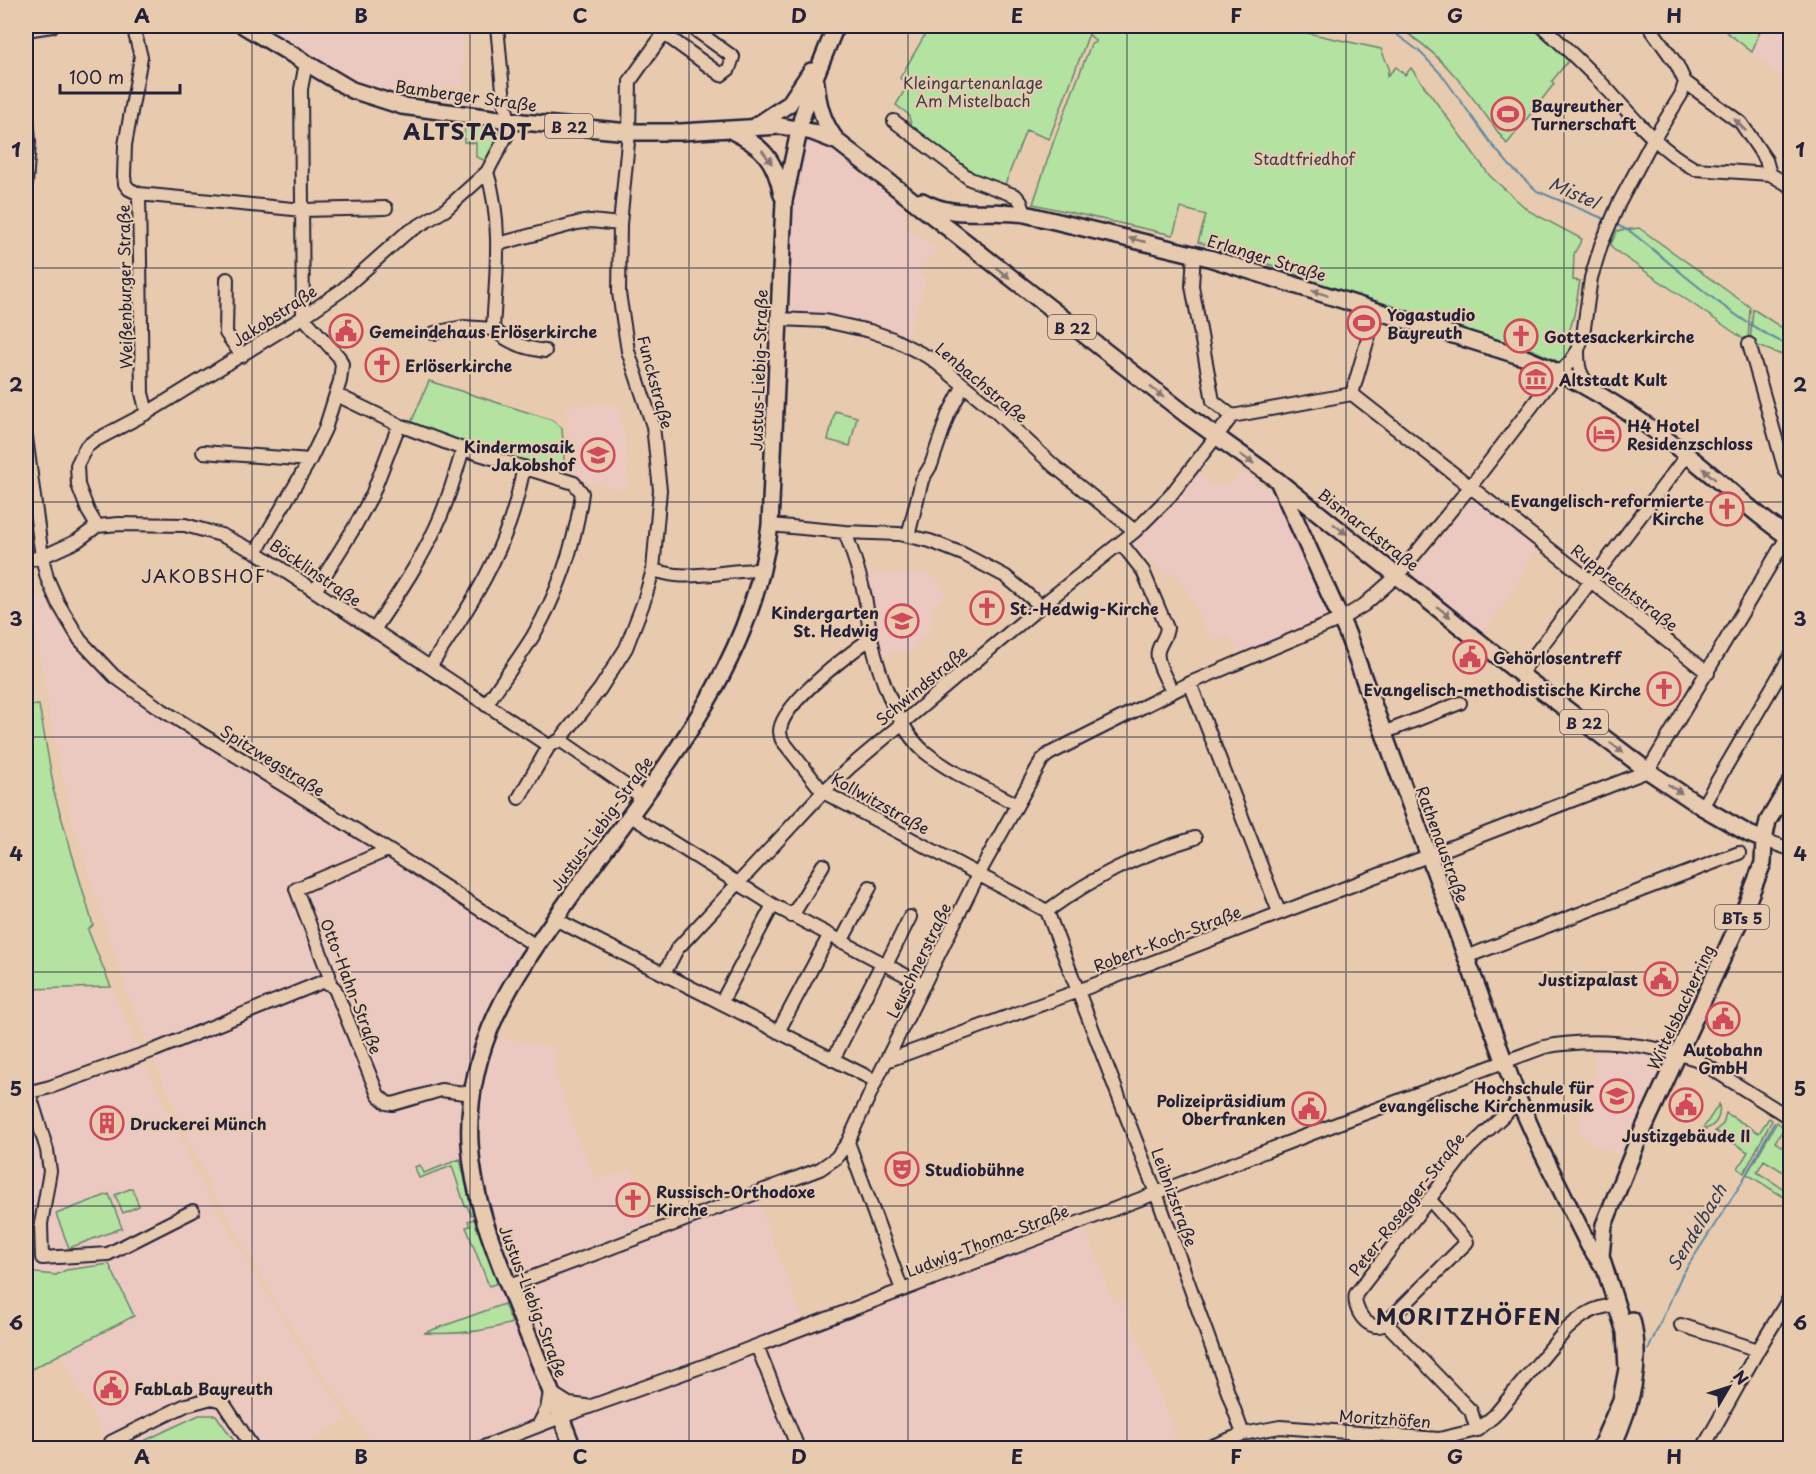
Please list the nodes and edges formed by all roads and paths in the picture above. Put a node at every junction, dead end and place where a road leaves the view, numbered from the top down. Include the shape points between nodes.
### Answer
1 (52, 26) edge
2 (133, 26) edge
3 (244, 26) edge
4 (496, 26) edge
5 (690, 26) edge
6 (836, 26) edge
7 (1542, 26) edge
8 (1649, 26) edge
9 (666, 29) edge
10 (26, 30) edge
11 (823, 57) junction
12 (306, 63) junction
13 (816, 75) junction
14 (1685, 82) junction
15 (26, 103) edge
16 (509, 120) junction
17 (894, 121) dead end
18 (754, 127) junction
19 (799, 128) junction
20 (730, 130) junction
21 (629, 132) junction
22 (1653, 140) junction
23 (838, 142) junction
24 (487, 172) junction
25 (1770, 174) junction
26 (26, 184) edge
27 (1791, 186) edge
28 (139, 194) junction
29 (908, 195) junction
30 (784, 201) junction
31 (386, 208) dead end
32 (303, 210) junction
33 (964, 212) junction
34 (1025, 214) junction
35 (620, 224) junction
36 (957, 237) junction
37 (498, 244) junction
38 (1194, 253) junction
39 (227, 279) dead end
40 (1376, 310) junction
41 (303, 317) junction
42 (779, 319) junction
43 (493, 329) junction
44 (434, 333) dead end
45 (1749, 344) dead end
46 (1578, 350) junction
47 (545, 351) dead end
48 (242, 356) junction
49 (1560, 372) junction
50 (964, 385) junction
51 (1352, 394) junction
52 (337, 395) junction
53 (1605, 398) junction
54 (147, 413) junction
55 (1232, 416) junction
56 (399, 425) junction
57 (26, 437) edge
58 (1216, 437) junction
59 (463, 449) junction
60 (203, 452) dead end
61 (1687, 455) junction
62 (310, 459) junction
63 (27, 460) edge
64 (524, 467) junction
65 (1791, 475) edge
66 (1280, 485) junction
67 (1470, 488) junction
68 (1322, 515) junction
69 (770, 525) junction
70 (97, 526) junction
71 (1135, 531) junction
72 (1302, 531) junction
73 (845, 532) junction
74 (908, 536) junction
75 (1790, 536) edge
76 (1121, 543) junction
77 (256, 552) junction
78 (42, 557) junction
79 (26, 560) edge
80 (653, 570) junction
81 (763, 570) junction
82 (1398, 575) junction
83 (1591, 581) junction
84 (315, 591) junction
85 (1041, 606) junction
86 (1341, 619) junction
87 (374, 630) junction
88 (871, 638) junction
89 (1791, 657) edge
90 (430, 667) junction
91 (1708, 673) junction
92 (1520, 674) junction
93 (1190, 683) junction
94 (1172, 692) junction
95 (1460, 703) dead end
96 (486, 705) junction
97 (902, 723) junction
98 (1383, 733) junction
99 (554, 743) junction
100 (1648, 771) junction
101 (1791, 784) edge
102 (824, 792) junction
103 (642, 796) junction
104 (519, 798) dead end
105 (1016, 804) junction
106 (1702, 807) junction
107 (629, 815) junction
108 (1195, 838) dead end
109 (1764, 840) junction
110 (1791, 849) edge
111 (388, 850) junction
112 (1738, 853) dead end
113 (1428, 856) junction
114 (823, 865) dead end
115 (978, 875) junction
116 (738, 884) junction
117 (870, 887) dead end
118 (773, 905) junction
119 (1047, 911) junction
120 (1279, 912) junction
121 (792, 916) junction
122 (910, 917) dead end
123 (555, 919) junction
124 (829, 936) junction
125 (841, 942) junction
126 (536, 946) junction
127 (1466, 957) junction
128 (884, 964) junction
129 (664, 974) junction
130 (330, 984) junction
131 (924, 985) junction
132 (1078, 991) junction
133 (721, 1003) junction
134 (778, 1032) junction
135 (897, 1041) junction
136 (917, 1049) junction
137 (1678, 1054) junction
138 (833, 1060) junction
139 (1504, 1061) junction
140 (886, 1062) junction
141 (876, 1081) junction
142 (27, 1092) edge
143 (472, 1094) junction
144 (1519, 1101) junction
145 (1791, 1118) edge
146 (848, 1142) junction
147 (1156, 1193) junction
148 (1429, 1199) junction
149 (193, 1211) dead end
150 (1576, 1219) junction
151 (1605, 1220) junction
152 (1603, 1266) junction
153 (1610, 1282) junction
154 (509, 1286) junction
155 (902, 1290) junction
156 (1791, 1297) edge
157 (1616, 1305) junction
158 (1386, 1323) junction
159 (1681, 1325) dead end
160 (757, 1346) junction
161 (1758, 1350) junction
162 (550, 1392) junction
163 (593, 1405) junction
164 (561, 1417) junction
165 (538, 1426) junction
166 (1477, 1430) junction
167 (1243, 1434) junction
168 (111, 1442) dead end
169 (253, 1449) edge
170 (481, 1449) edge
171 (573, 1449) edge
172 (798, 1449) edge
173 (1207, 1449) edge
174 (1600, 1449) edge
175 (1612, 1449) edge
176 (1703, 1449) edge

1 - 10 street
2 - 28 street, Weißenburger Straße via 141,57 125,145 124,176 129,189
3 - 12 main road, Bamberger Straße / B 22
4 - 16 street
5 - 9 street via 733,57 729,69 721,75
6 - 11 main road
7 - 22 street
8 - 14 street
9 - 21 street, Funckstraße via 630,81
11 - 13 main road
11 - 18 main road via 789,104
12 - 16 main road, Bamberger Straße / B 22 via 352,90 392,105
12 - 32 street via 301,89
13 - 19 main road
13 - 23 main road via 821,115
14 - 22 street
25 -> 14 street via 1766,160 1741,123
15 - 26 street
16 - 21 main road, Bamberger Straße / B 22
16 - 24 street, Jakobstraße via 508,133
17 - 34 street via 970,179 1016,195
18 - 19 main road, Bamberger Straße / B 22
18 - 20 main road, Bamberger Straße / B 22
19 - 23 main road, B 22
19 - 30 main road
20 - 21 main road, Bamberger Straße / B 22
20 -> 30 main road via 748,138 768,156
21 - 35 street, Funckstraße
22 - 25 street via 1695,169
22 - 46 street via 1602,242
23 - 29 main road, B 22
24 - 37 street
24 - 41 street, Jakobstraße via 445,210 405,234 342,290
25 - 27 street
28 - 32 street
28 - 54 street, Weißenburger Straße via 142,393
29 - 33 main road, Erlanger Straße / B 22 via 943,211
29 - 36 main road, B 22
30 - 42 main road, Justus-Liebig-Straße
31 - 32 street
32 - 41 street
33 - 34 main road, Erlanger Straße / B 22
33 - 36 main road via 958,222
38 -> 34 main road, Erlanger Straße / B 22
35 - 37 street via 577,223
35 - 80 street, Funckstraße via 619,293 628,351 653,426 660,490
36 -> 58 main road, Bismarckstraße / B 22
37 - 43 street
40 -> 38 main road, Erlanger Straße / B 22
38 - 55 street via 1192,286 1213,401
39 - 48 street via 226,333
40 - 49 main road, Erlanger Straße / B 22
40 - 51 street
41 - 48 street, Jakobstraße
41 - 52 street via 339,357 342,372
42 - 50 street, Lenbachstraße via 825,321 870,331 922,353
42 - 69 main road, Justus-Liebig-Straße
43 - 44 street via 463,327
43 - 47 street via 504,339
45 - 65 street via 1785,470
46 - 49 street, Leuschnerstraße
46 - 53 street, Erlanger Straße via 1580,374
48 - 54 street, Jakobstraße
49 - 53 main road, Erlanger Straße / B 22
49 - 67 street, Leuschnerstraße
50 - 71 street, Lenbachstraße via 1054,466
50 - 74 street via 922,480
51 - 55 street
51 - 67 street, Rupprechtstraße
52 - 56 street
52 - 62 street
53 - 61 main road, Erlanger Straße / B 22
54 - 70 street, Jakobstraße via 94,441 80,456 78,485
55 - 58 street
56 - 59 street
56 - 84 street via 372,495
57 - 63 street, Spitzwegstraße
58 -> 66 main road, Bismarckstraße / B 22
58 - 71 street, Schwindstraße via 1170,496
59 - 64 street
59 - 87 street via 437,526
60 - 62 street
75 -> 61 main road, Erlanger Straße / B 22
61 - 83 street
62 - 77 street
63 - 78 street, Spitzwegstraße
64 - 90 street via 512,516 489,572
64 - 96 street via 574,483 582,493 577,525 557,587 533,636
66 - 68 main road, Bismarckstraße / B 22
66 - 72 main road, Rathenaustraße
67 - 82 street, Leuschnerstraße
67 - 83 street, Rupprechtstraße
68 - 72 main road via 1308,519
68 -> 82 main road, Bismarckstraße / B 22
69 - 73 street
69 - 81 main road, Justus-Liebig-Straße
70 - 77 street, Böcklinstraße via 185,525 221,535
70 - 78 street via 77,541
71 - 76 street, Schwindstraße
72 - 86 main road, Rathenaustraße
73 - 74 street
73 - 88 street via 856,561
74 - 85 street via 930,540 988,566
75 - 91 street
76 - 85 street, Schwindstraße
76 - 94 street via 1143,571 1167,628 1158,658
77 - 84 street, Böcklinstraße
78 - 79 street
78 - 111 street, Spitzwegstraße via 47,578 67,620 114,676
80 - 81 street via 677,575
80 - 99 street, Funckstraße via 626,648 600,689
81 - 103 main road, Justus-Liebig-Straße via 726,669 692,728
82 - 86 street, Leuschnerstraße
82 -> 92 main road, Bismarckstraße / B 22
83 - 91 street, Rupprechtstraße
83 - 92 street
84 - 87 street, Böcklinstraße
85 - 97 street, Schwindstraße
86 - 93 street, Leuschnerstraße
86 - 98 main road, Rathenaustraße
87 - 90 street, Böcklinstraße
88 - 97 street
88 - 102 street, Kollwitzstraße via 822,675 782,725 782,740
89 - 106 street
90 - 96 street, Böcklinstraße
91 - 100 street
92 -> 100 main road, Bismarckstraße / B 22
93 - 94 street, Leuschnerstraße
93 - 120 street
94 - 105 street, Leuschnerstraße via 1048,754
95 - 98 street
96 - 99 street, Böcklinstraße
97 - 102 street, Schwindstraße
97 - 105 street via 924,751 944,766
98 - 113 main road, Rathenaustraße
99 - 103 street, Böcklinstraße
99 - 104 street
100 -> 106 main road, Bismarckstraße / B 22
100 - 113 street, Robert-Koch-Straße
101 - 109 main road, Wittelsbacherring via 1768,821
102 - 115 street, Kollwitzstraße
102 - 116 street, Schwindstraße
103 - 107 main road, Justus-Liebig-Straße
105 - 115 street, Leuschnerstraße
106 - 109 main road, Bismarckstraße / B 22
107 - 116 street
107 - 123 main road, Justus-Liebig-Straße
108 - 119 street via 1106,872
109 - 110 street
109 - 137 main road, Wittelsbacherring / BTs 5 via 1762,868
111 - 126 street, Spitzwegstraße
111 - 130 street, Otto-Hahn-Straße via 296,889
112 - 127 street
113 - 120 street, Robert-Koch-Straße
113 - 127 main road, Rathenaustraße
114 - 121 street
115 - 119 street
115 - 131 street, Leuschnerstraße
116 - 118 street
116 - 129 street, Schwindstraße via 677,949
117 - 125 street
118 - 121 street
118 - 133 street
119 - 132 street, Leibnizstraße
120 - 132 street, Robert-Koch-Straße
121 - 124 street
122 - 128 street
123 - 126 main road, Justus-Liebig-Straße
123 - 129 street
124 - 125 street
124 - 134 street
125 - 128 street
126 - 143 main road, Justus-Liebig-Straße via 507,990 487,1034
127 - 139 main road, Rathenaustraße
128 - 131 street
128 - 138 street
129 - 133 street
130 - 142 street via 322,982 155,1050
130 - 143 street, Otto-Hahn-Straße via 381,1099 393,1104 441,1090
131 - 135 street, Leuschnerstraße
132 - 136 street, Robert-Koch-Straße
132 - 147 street, Leibnizstraße
133 - 134 street
134 - 138 street
135 - 136 street
135 - 140 street, Leuschnerstraße
136 - 140 street, Robert-Koch-Straße
137 - 139 street, Ludwig-Thoma-Straße via 1633,1044 1567,1043
137 - 145 street, Ludwig-Thoma-Straße via 1696,1059
137 - 151 main road, Wittelsbacherring
138 - 141 street
139 - 144 main road, Rathenaustraße
139 - 147 street, Ludwig-Thoma-Straße
140 - 141 street, Leuschnerstraße
141 - 146 street, Leuschnerstraße
142 - 149 street via 50,1171 41,1224 42,1258 108,1254
143 - 154 main road, Justus-Liebig-Straße via 470,1145 479,1205
144 - 148 street, Peter-Rosegger-Straße via 1468,1149
144 - 150 main road, Rathenaustraße
146 - 154 street, Leuschnerstraße via 836,1158 820,1169
146 - 155 street
147 - 155 street, Ludwig-Thoma-Straße
147 - 167 street, Leibnizstraße
148 - 158 street via 1467,1242
148 - 158 street, Peter-Rosegger-Straße via 1356,1294 1355,1308 1360,1315 1373,1326
150 - 151 main road via 1588,1224
150 - 152 main road, Rathenaustraße
151 - 152 main road, Wittelsbacherring
152 - 153 main road, Wittelsbacherring
153 - 157 main road, Wittelsbacherring
153 - 175 main road, Wittelsbacherring via 1628,1308 1637,1346 1633,1393
154 - 162 main road, Justus-Liebig-Straße
155 - 160 street, Ludwig-Thoma-Straße
156 - 161 street
157 - 166 street via 1597,1308 1577,1319 1494,1416
157 - 174 main road, Wittelsbacherring via 1625,1332 1625,1380
158 - 166 street, Peter-Rosegger-Straße via 1471,1411
159 - 161 street
160 - 163 street, Ludwig-Thoma-Straße
160 - 172 street
161 - 176 street
162 - 163 street via 569,1404
162 - 164 main road, Justus-Liebig-Straße
162 - 165 street via 547,1410
163 - 164 street, Ludwig-Thoma-Straße
164 - 165 street, Ludwig-Thoma-Straße
164 - 171 main road, Justus-Liebig-Straße
165 - 170 street, Ludwig-Thoma-Straße
166 - 167 street, Moritzhöfen via 1439,1438 1280,1427
167 - 173 street, Moritzhöfen
168 - 169 street via 186,1405 212,1398 222,1401

